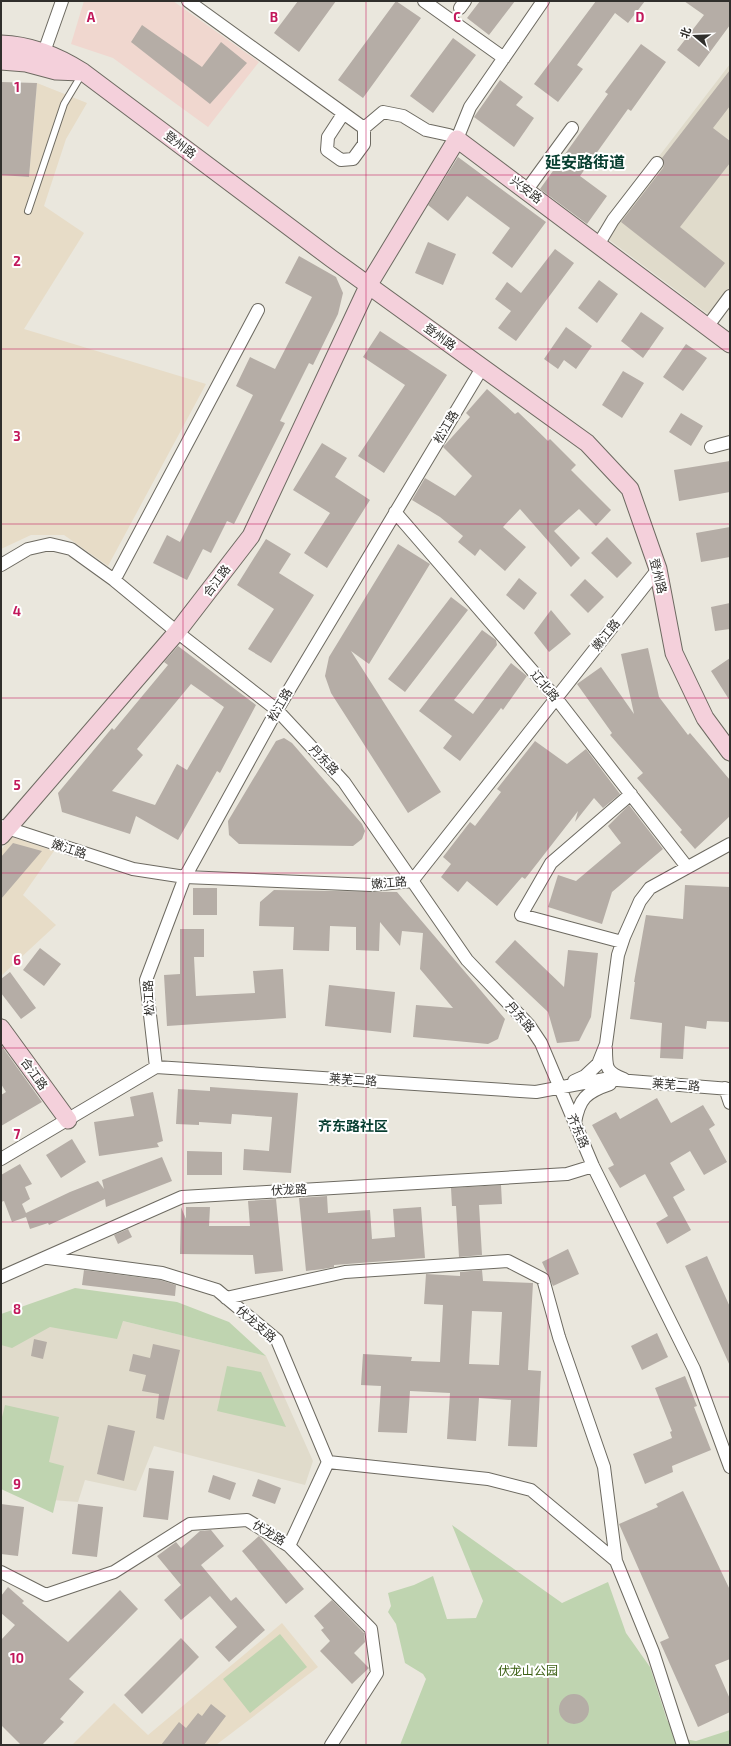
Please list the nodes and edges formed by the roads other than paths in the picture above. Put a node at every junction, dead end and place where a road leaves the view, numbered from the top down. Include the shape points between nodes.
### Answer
1 (62, 1) edge
2 (188, 1) edge
3 (424, 1) edge
4 (543, 1) edge
5 (1, 44) edge
6 (44, 52) junction
7 (504, 58) junction
8 (1, 61) edge
9 (83, 72) junction
10 (343, 114) junction
11 (364, 128) junction
12 (572, 128) dead end
13 (457, 139) junction
14 (657, 163) dead end
15 (526, 190) junction
16 (28, 211) dead end
17 (598, 245) junction
18 (369, 284) junction
19 (730, 296) edge
20 (258, 310) dead end
21 (707, 326) junction
22 (730, 344) edge
23 (482, 368) junction
24 (730, 442) edge
25 (711, 447) dead end
26 (395, 512) junction
27 (1, 565) edge
28 (658, 569) junction
29 (117, 575) dead end
30 (177, 632) junction
31 (556, 698) junction
32 (277, 710) junction
33 (730, 752) edge
34 (631, 794) junction
35 (3, 830) edge
36 (730, 844) edge
37 (687, 867) junction
38 (185, 877) junction
39 (412, 881) junction
40 (622, 942) junction
41 (1, 1028) edge
42 (606, 1044) junction
43 (156, 1067) junction
44 (629, 1081) junction
45 (560, 1088) junction
46 (727, 1089) edge
47 (730, 1103) edge
48 (68, 1120) junction
49 (575, 1124) junction
50 (1, 1159) edge
51 (594, 1166) junction
52 (47, 1258) junction
53 (1, 1277) edge
54 (226, 1298) junction
55 (328, 1462) junction
56 (730, 1468) edge
57 (289, 1546) junction
58 (616, 1561) junction
59 (1, 1572) edge
60 (331, 1745) edge
61 (683, 1745) edge

1 - 6 street
2 - 10 street
3 - 7 street
4 - 7 street
5 - 6 street, 登州路
6 - 9 street, 登州路
7 - 13 street via 470,107
8 - 9 street via 26,63 56,71
9 - 16 lane via 64,104
9 - 18 street, 登州路
10 - 11 street
10 - 11 street via 328,137 327,150 341,160 353,159 364,144
11 - 13 street via 383,112 402,116 426,130
12 - 15 street
13 - 15 street, 兴安路
13 - 18 street
14 - 17 street via 613,220
15 - 17 street, 兴安路
17 - 21 street, 兴安路
18 - 23 street, 登州路
18 - 30 street, 合江路 via 251,536
19 - 21 street
20 - 29 street
21 - 22 street, 兴安路
23 - 26 street, 松江路
23 - 28 street, 登州路 via 587,443 630,489
24 - 25 street
26 - 31 street, 辽北路
26 - 32 street, 松江路
27 - 30 street, 丹东路 via 28,549 50,544 71,549 114,580
28 - 31 street, 嫩江路
28 - 33 street, 登州路 via 674,653 705,718
30 - 32 street, 丹东路
30 - 35 street, 合江路
31 - 34 street, 辽北路
31 - 39 street, 嫩江路
32 - 38 street, 松江路
32 - 39 street, 丹东路 via 344,782
34 - 37 street, 辽北路
34 - 40 street via 551,863 521,915
35 - 38 street, 嫩江路 via 133,869
36 - 37 street
37 - 40 street via 650,888 640,901
38 - 39 street, 嫩江路 via 371,885
38 - 43 street, 松江路 via 146,980
39 - 45 street, 丹东路 via 467,960 529,1025 541,1043
40 - 42 street
41 - 48 street, 合江路
42 - 44 street via 606,1067 613,1075
42 - 45 street via 598,1064 585,1076
43 - 45 street, 莱芜二路 via 536,1092
43 - 48 street
44 - 45 street, 莱芜二路 via 605,1079
44 - 46 street, 莱芜二路
44 - 49 street via 598,1088 584,1097 577,1109
45 - 49 street, 齐东路
46 - 47 street
48 - 50 street
49 - 51 street, 齐东路
51 - 52 street, 伏龙路 via 566,1174 182,1197
51 - 56 street, 齐东路 via 694,1369
52 - 53 street, 伏龙路
52 - 54 street, 伏龙支路 via 162,1273 217,1290
54 - 55 street, 伏龙支路 via 277,1340
54 - 58 street via 345,1272 508,1261 543,1279 559,1337 604,1467
55 - 57 street
55 - 58 street via 488,1479 531,1490
57 - 59 street, 伏龙路 via 247,1520 190,1524 114,1572 46,1595
57 - 60 street, 伏龙路 via 371,1629 377,1673
58 - 61 street via 653,1652

